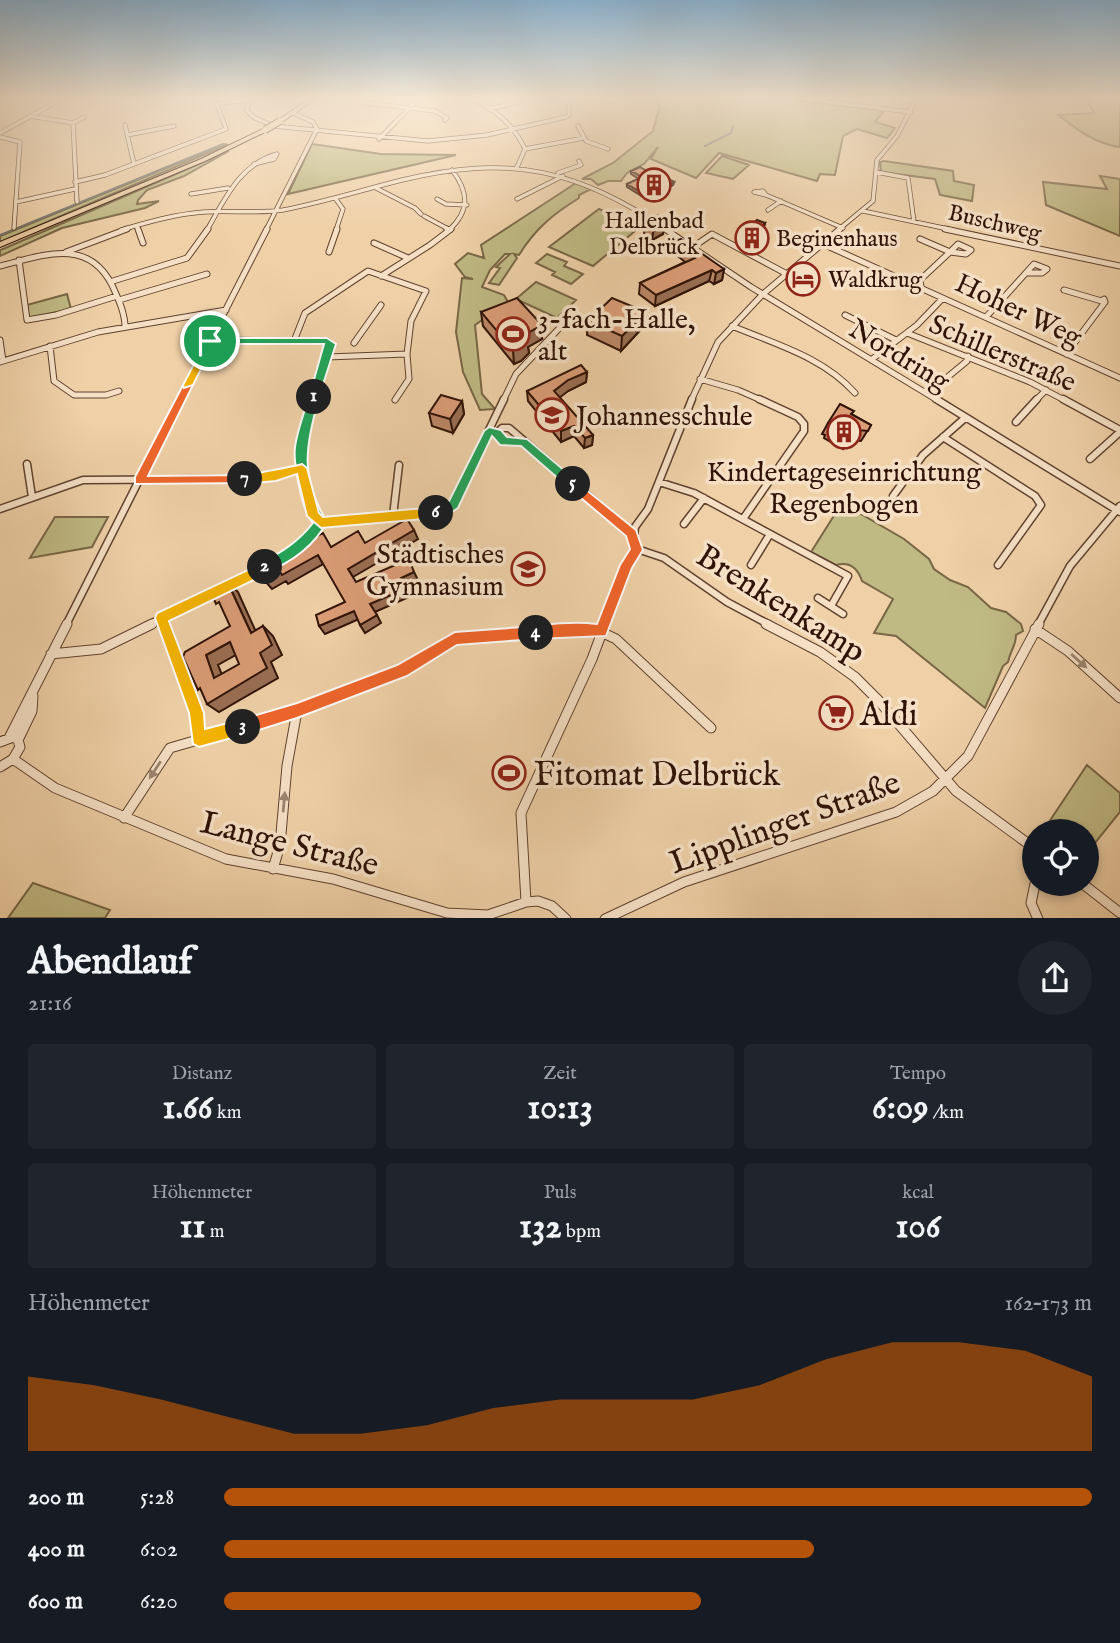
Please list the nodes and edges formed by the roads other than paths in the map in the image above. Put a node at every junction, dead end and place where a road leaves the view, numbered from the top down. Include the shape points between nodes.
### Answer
1 (20, 142) edge
2 (74, 142) edge
3 (129, 142) edge
4 (192, 142) edge
5 (240, 142) edge
6 (310, 142) edge
7 (521, 142) edge
8 (563, 142) edge
9 (592, 142) edge
10 (892, 142) edge
11 (525, 149) junction
12 (608, 149) dead end
13 (579, 161) dead end
14 (134, 164) junction
15 (254, 164) junction
16 (517, 167) junction
17 (452, 170) junction
18 (876, 172) junction
19 (556, 174) junction
20 (563, 176) junction
21 (75, 181) junction
22 (228, 188) junction
23 (376, 188) junction
24 (75, 189) junction
25 (191, 194) dead end
26 (766, 195) dead end
27 (335, 198) junction
28 (437, 199) dead end
29 (517, 199) dead end
30 (781, 201) junction
31 (16, 202) junction
32 (77, 202) dead end
33 (467, 205) junction
34 (768, 210) dead end
35 (276, 211) junction
36 (863, 211) junction
37 (218, 212) junction
38 (914, 222) junction
39 (14, 228) dead end
40 (137, 228) junction
41 (843, 228) junction
42 (450, 230) junction
43 (920, 239) dead end
44 (143, 243) dead end
45 (374, 243) dead end
46 (823, 244) junction
47 (0, 245) edge
48 (693, 247) junction
49 (66, 252) junction
50 (329, 252) dead end
51 (408, 258) junction
52 (19, 260) junction
53 (0, 266) edge
54 (1120, 266) edge
55 (1026, 273) dead end
56 (207, 274) dead end
57 (787, 274) junction
58 (381, 276) junction
59 (113, 281) junction
60 (921, 287) junction
61 (1064, 290) dead end
62 (763, 294) junction
63 (118, 298) junction
64 (942, 299) junction
65 (381, 305) dead end
66 (226, 310) junction
67 (845, 315) dead end
68 (986, 317) junction
69 (567, 320) dead end
70 (732, 326) junction
71 (125, 327) junction
72 (907, 333) junction
73 (0, 340) edge
74 (896, 340) junction
75 (210, 341) junction
76 (294, 341) junction
77 (354, 343) dead end
78 (50, 346) junction
79 (407, 354) junction
80 (1066, 354) junction
81 (968, 356) junction
82 (327, 357) junction
83 (871, 360) junction
84 (1, 362) edge
85 (1120, 378) edge
86 (700, 379) junction
87 (944, 380) dead end
88 (1046, 390) junction
89 (119, 391) dead end
90 (855, 393) dead end
91 (395, 400) dead end
92 (965, 418) junction
93 (1016, 422) dead end
94 (1120, 431) edge
95 (493, 432) junction
96 (943, 437) junction
97 (1117, 440) edge
98 (523, 442) junction
99 (1090, 459) dead end
100 (27, 464) dead end
101 (399, 465) dead end
102 (302, 468) junction
103 (139, 480) junction
104 (659, 482) junction
105 (893, 496) dead end
106 (32, 497) junction
107 (704, 498) junction
108 (0, 509) edge
109 (1119, 509) edge
110 (393, 516) junction
111 (743, 519) junction
112 (321, 522) junction
113 (684, 524) dead end
114 (632, 533) junction
115 (771, 534) junction
116 (637, 550) junction
117 (289, 555) edge
118 (279, 560) edge
119 (751, 565) dead end
120 (998, 565) dead end
121 (818, 598) dead end
122 (831, 606) junction
123 (843, 614) dead end
124 (161, 618) junction
125 (1035, 629) junction
126 (601, 632) junction
127 (51, 654) junction
128 (1120, 698) edge
129 (297, 711) junction
130 (712, 728) dead end
131 (199, 739) junction
132 (9, 740) edge
133 (13, 759) junction
134 (0, 767) edge
135 (943, 779) junction
136 (124, 818) junction
137 (1022, 841) edge
138 (273, 869) junction
139 (1032, 896) edge
140 (1098, 896) edge
141 (526, 902) junction
142 (1120, 913) edge
143 (565, 918) edge
144 (607, 918) edge
145 (1038, 918) edge

1 - 31 street
2 - 21 street
3 - 14 street
4 - 14 street
5 - 47 main road, bridge
6 - 35 street
7 - 11 street
8 - 11 street
9 - 12 street
10 - 18 street via 877,160
11 - 16 street
13 - 19 street via 581,165
14 - 21 street via 105,176
15 - 15 street via 271,155 277,154 274,159
15 - 22 street
16 - 17 street
16 - 19 street
17 - 23 street
17 - 33 street via 466,193
18 - 36 street via 875,195
18 - 38 street via 908,178
19 - 20 street
20 - 29 street
20 - 48 street, Nordring via 632,206
21 - 24 street
22 - 25 street
22 - 37 street
23 - 27 street
23 - 42 street
24 - 31 street
24 - 32 street
26 - 30 street
27 - 35 street
27 - 50 street via 343,209
28 - 33 street
30 - 34 street
30 - 41 street
31 - 39 street
33 - 42 street
35 - 37 street
35 - 66 street
36 - 38 street, Buschweg
36 - 41 street
37 - 40 street via 184,215
37 - 59 street via 187,258
38 - 54 street, Buschweg
40 - 44 street
40 - 49 street
41 - 46 street
42 - 51 street
43 - 60 street via 951,252 920,280
45 - 51 street
46 - 57 street
46 - 60 street, Hoher Weg
48 - 57 street via 712,234
48 - 62 street, Nordring
49 - 52 street
49 - 59 street via 93,261
51 - 58 street
52 - 53 street
52 - 63 street via 27,320
55 - 68 street
56 - 63 street
57 - 62 street
58 - 76 street via 368,271 305,313
58 - 79 street via 426,291 411,318
59 - 63 street
60 - 64 street, Hoher Weg
61 - 80 street via 1105,300
62 - 70 street
62 - 83 street, Nordring
63 - 71 street
64 - 68 street, Hoher Weg
64 - 72 street
65 - 77 street
66 - 71 street
66 - 75 street
67 - 74 street
68 - 80 street, Hoher Weg
69 - 95 street via 516,374
70 - 86 street via 718,342
70 - 90 street via 829,369
71 - 78 street
72 - 74 street
72 - 81 street, Schillerstraße
73 - 84 street
74 - 83 street
75 - 76 street
75 - 103 street
76 - 82 street via 327,341 331,344
78 - 84 street
78 - 89 street via 54,381 74,395
79 - 82 street
79 - 91 street via 409,379
80 - 85 street, Hoher Weg
81 - 87 street
81 - 88 street, Schillerstraße
82 - 102 street via 304,429
83 - 92 street, Nordring
86 - 104 street
86 - 111 street via 738,390 804,424 804,431
88 - 93 street
88 - 94 street, Schillerstraße
92 - 96 street
92 - 109 street, Nordring
94 - 97 street
95 - 98 street via 504,442
95 - 98 street via 509,428
95 - 110 street via 451,508
96 - 105 street via 923,455
96 - 120 street via 1035,496 1041,505
97 - 99 street
98 - 114 street
100 - 106 street
101 - 110 street
102 - 103 street via 250,479
102 - 112 street via 314,516
103 - 106 street via 74,481
103 - 127 street
104 - 107 street
104 - 114 street
106 - 108 street
107 - 111 street
107 - 113 street
109 - 125 street, Lipplinger Straße via 1070,566
110 - 112 street
111 - 115 street
112 - 117 street
114 - 116 street
115 - 119 street
115 - 122 street via 848,576
116 - 126 street via 626,565
116 - 135 street, Brenkenkamp via 654,551 732,607 846,670 887,710
118 - 124 street
121 - 122 street
122 - 123 street
124 - 127 street via 101,649
124 - 131 street via 196,713
125 -> 128 street via 1068,651
125 - 135 street, Lipplinger Straße via 968,756
126 - 129 street via 583,629 455,639 402,671
126 - 130 street via 616,639
126 - 141 street via 522,813
127 - 132 street via 34,691 32,711
129 - 131 street
138 -> 129 street
131 -> 136 street via 170,748
132 - 133 street via 19,751
133 - 134 street
133 - 136 street, Lange Straße via 55,788
135 - 137 street, Brenkenkamp via 989,820
135 - 144 street, Lipplinger Straße via 923,799 896,812 684,882
136 - 138 street, Lange Straße via 226,859
138 - 141 street, Lange Straße via 332,879 471,916
139 - 145 street
140 - 142 street
141 - 143 street via 552,906

